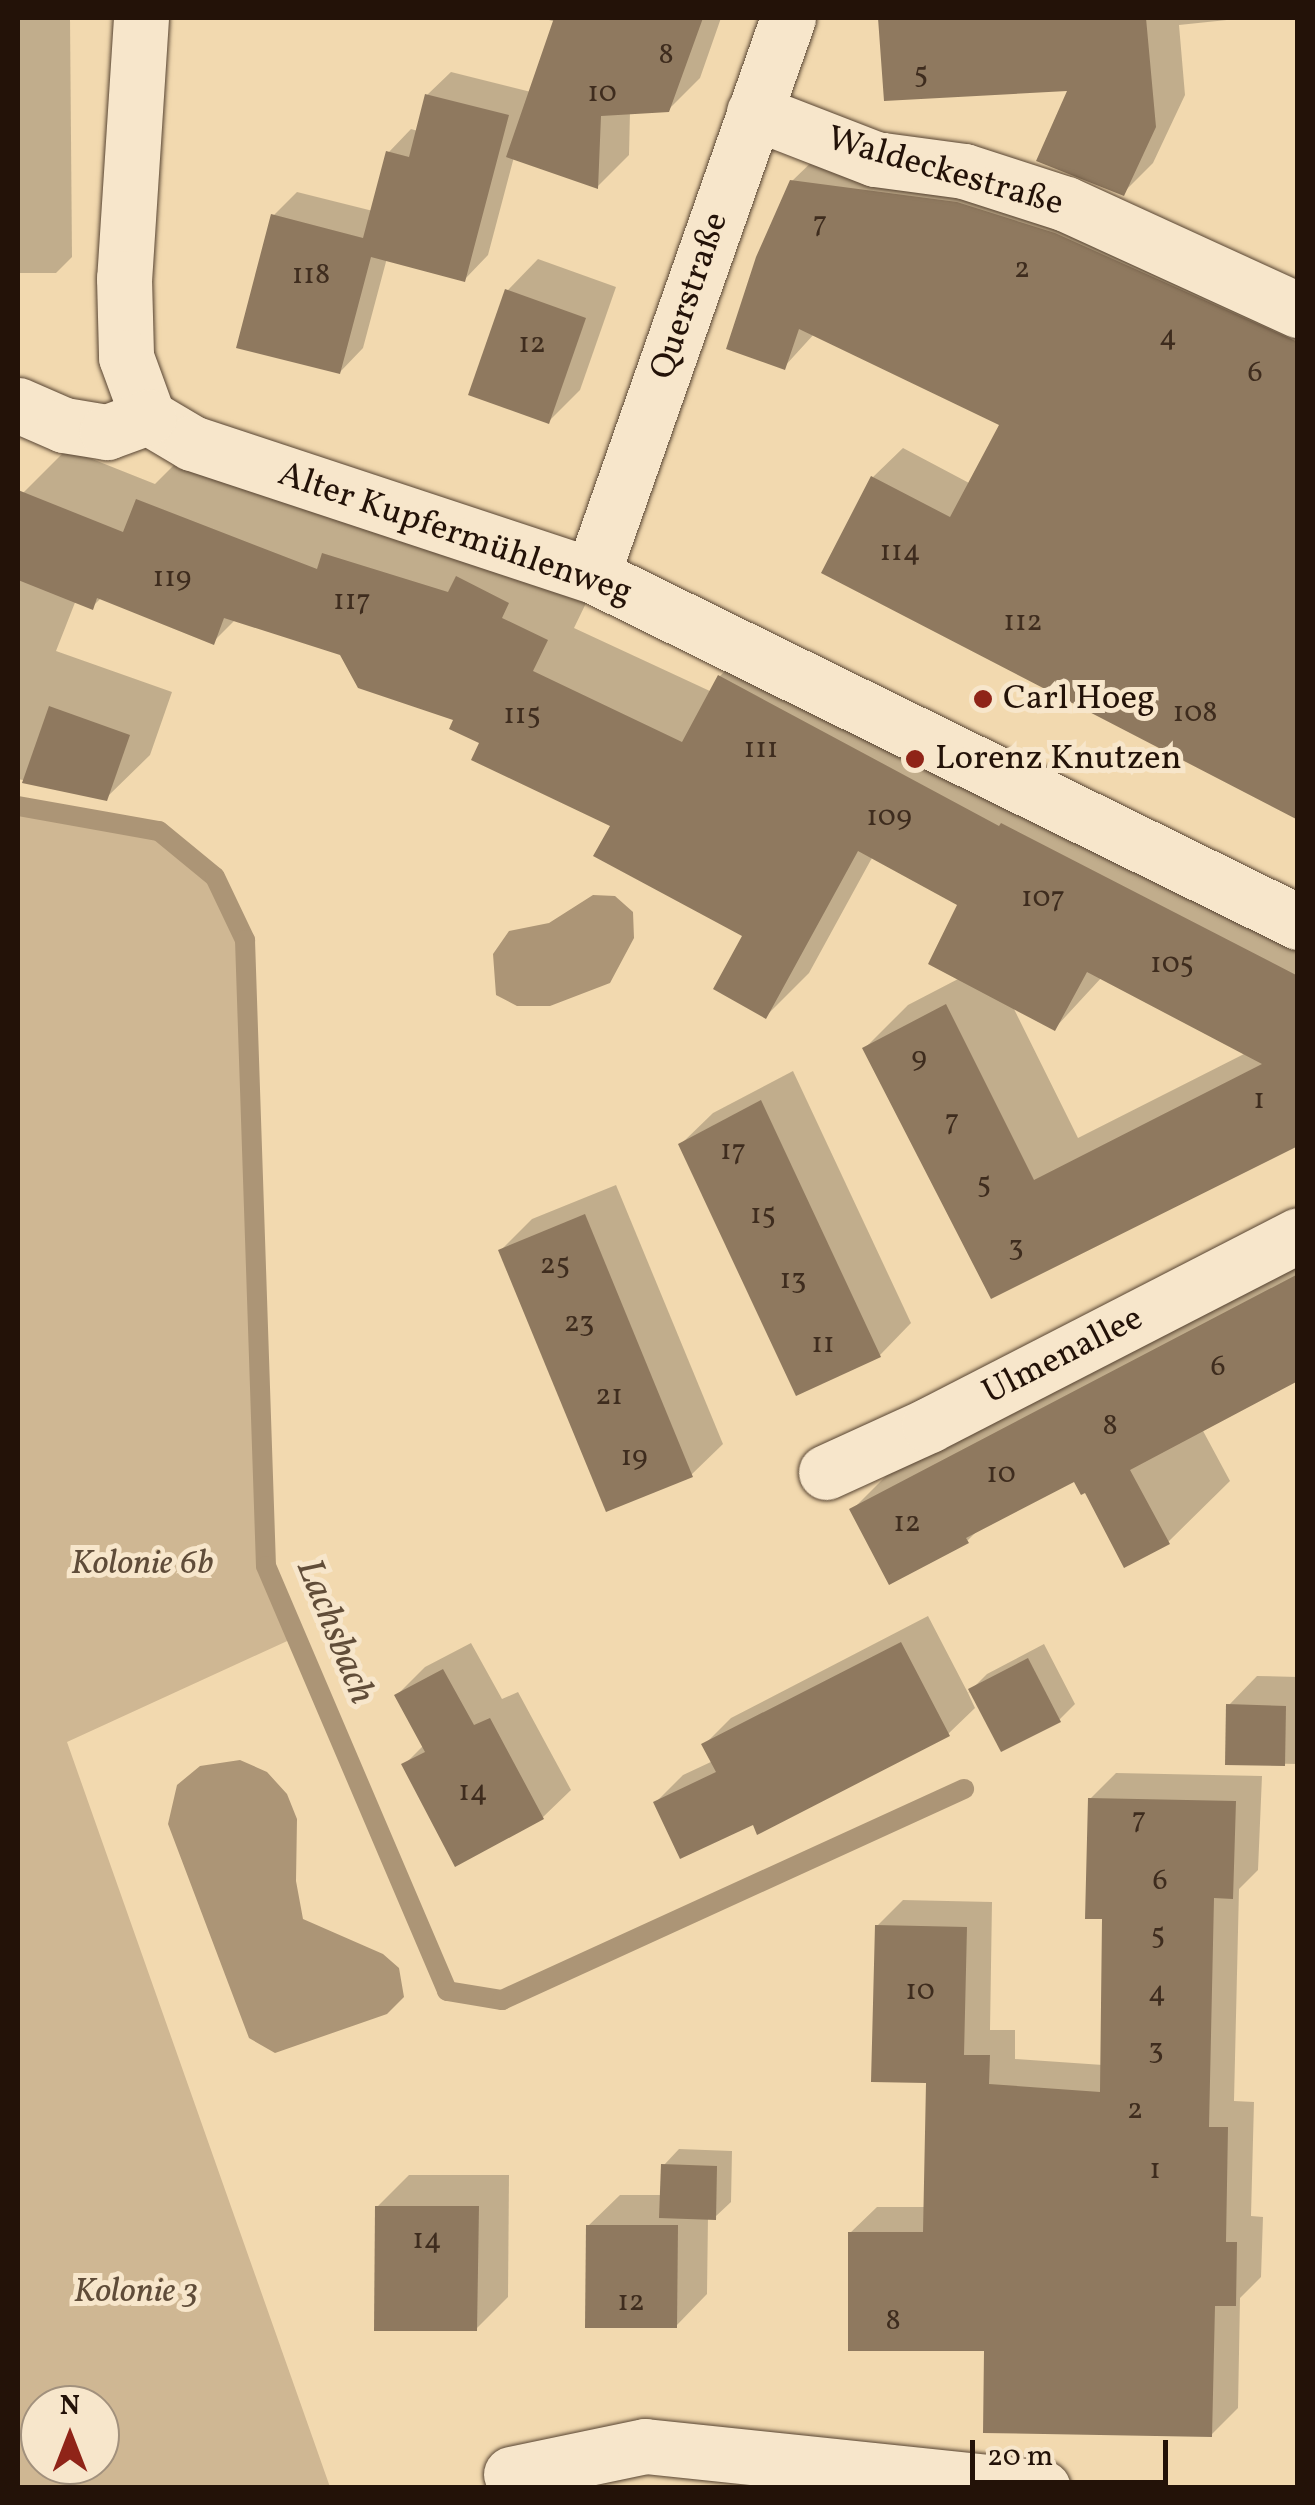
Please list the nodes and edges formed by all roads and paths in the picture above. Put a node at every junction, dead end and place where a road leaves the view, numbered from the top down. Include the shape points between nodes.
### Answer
1 (142, 18) edge
2 (788, 18) edge
3 (754, 112) junction
4 (1298, 310) edge
5 (18, 405) edge
6 (148, 418) junction
7 (592, 575) junction
8 (1298, 922) edge
9 (1298, 1236) edge
10 (826, 1472) dead end
11 (510, 2474) dead end
12 (1044, 2488) edge

1 - 6 street via 124,278 126,357
2 - 3 street, Querstraße
3 - 4 street, Waldeckestraße via 874,159 964,171 1066,204
3 - 7 street, Querstraße
5 - 6 street via 64,425 107,432
6 - 7 street, Alter Kupfermühlenweg via 192,443
7 - 8 street, Alter Kupfermühlenweg
9 - 10 street, Ulmenallee
11 - 12 street via 645,2446

